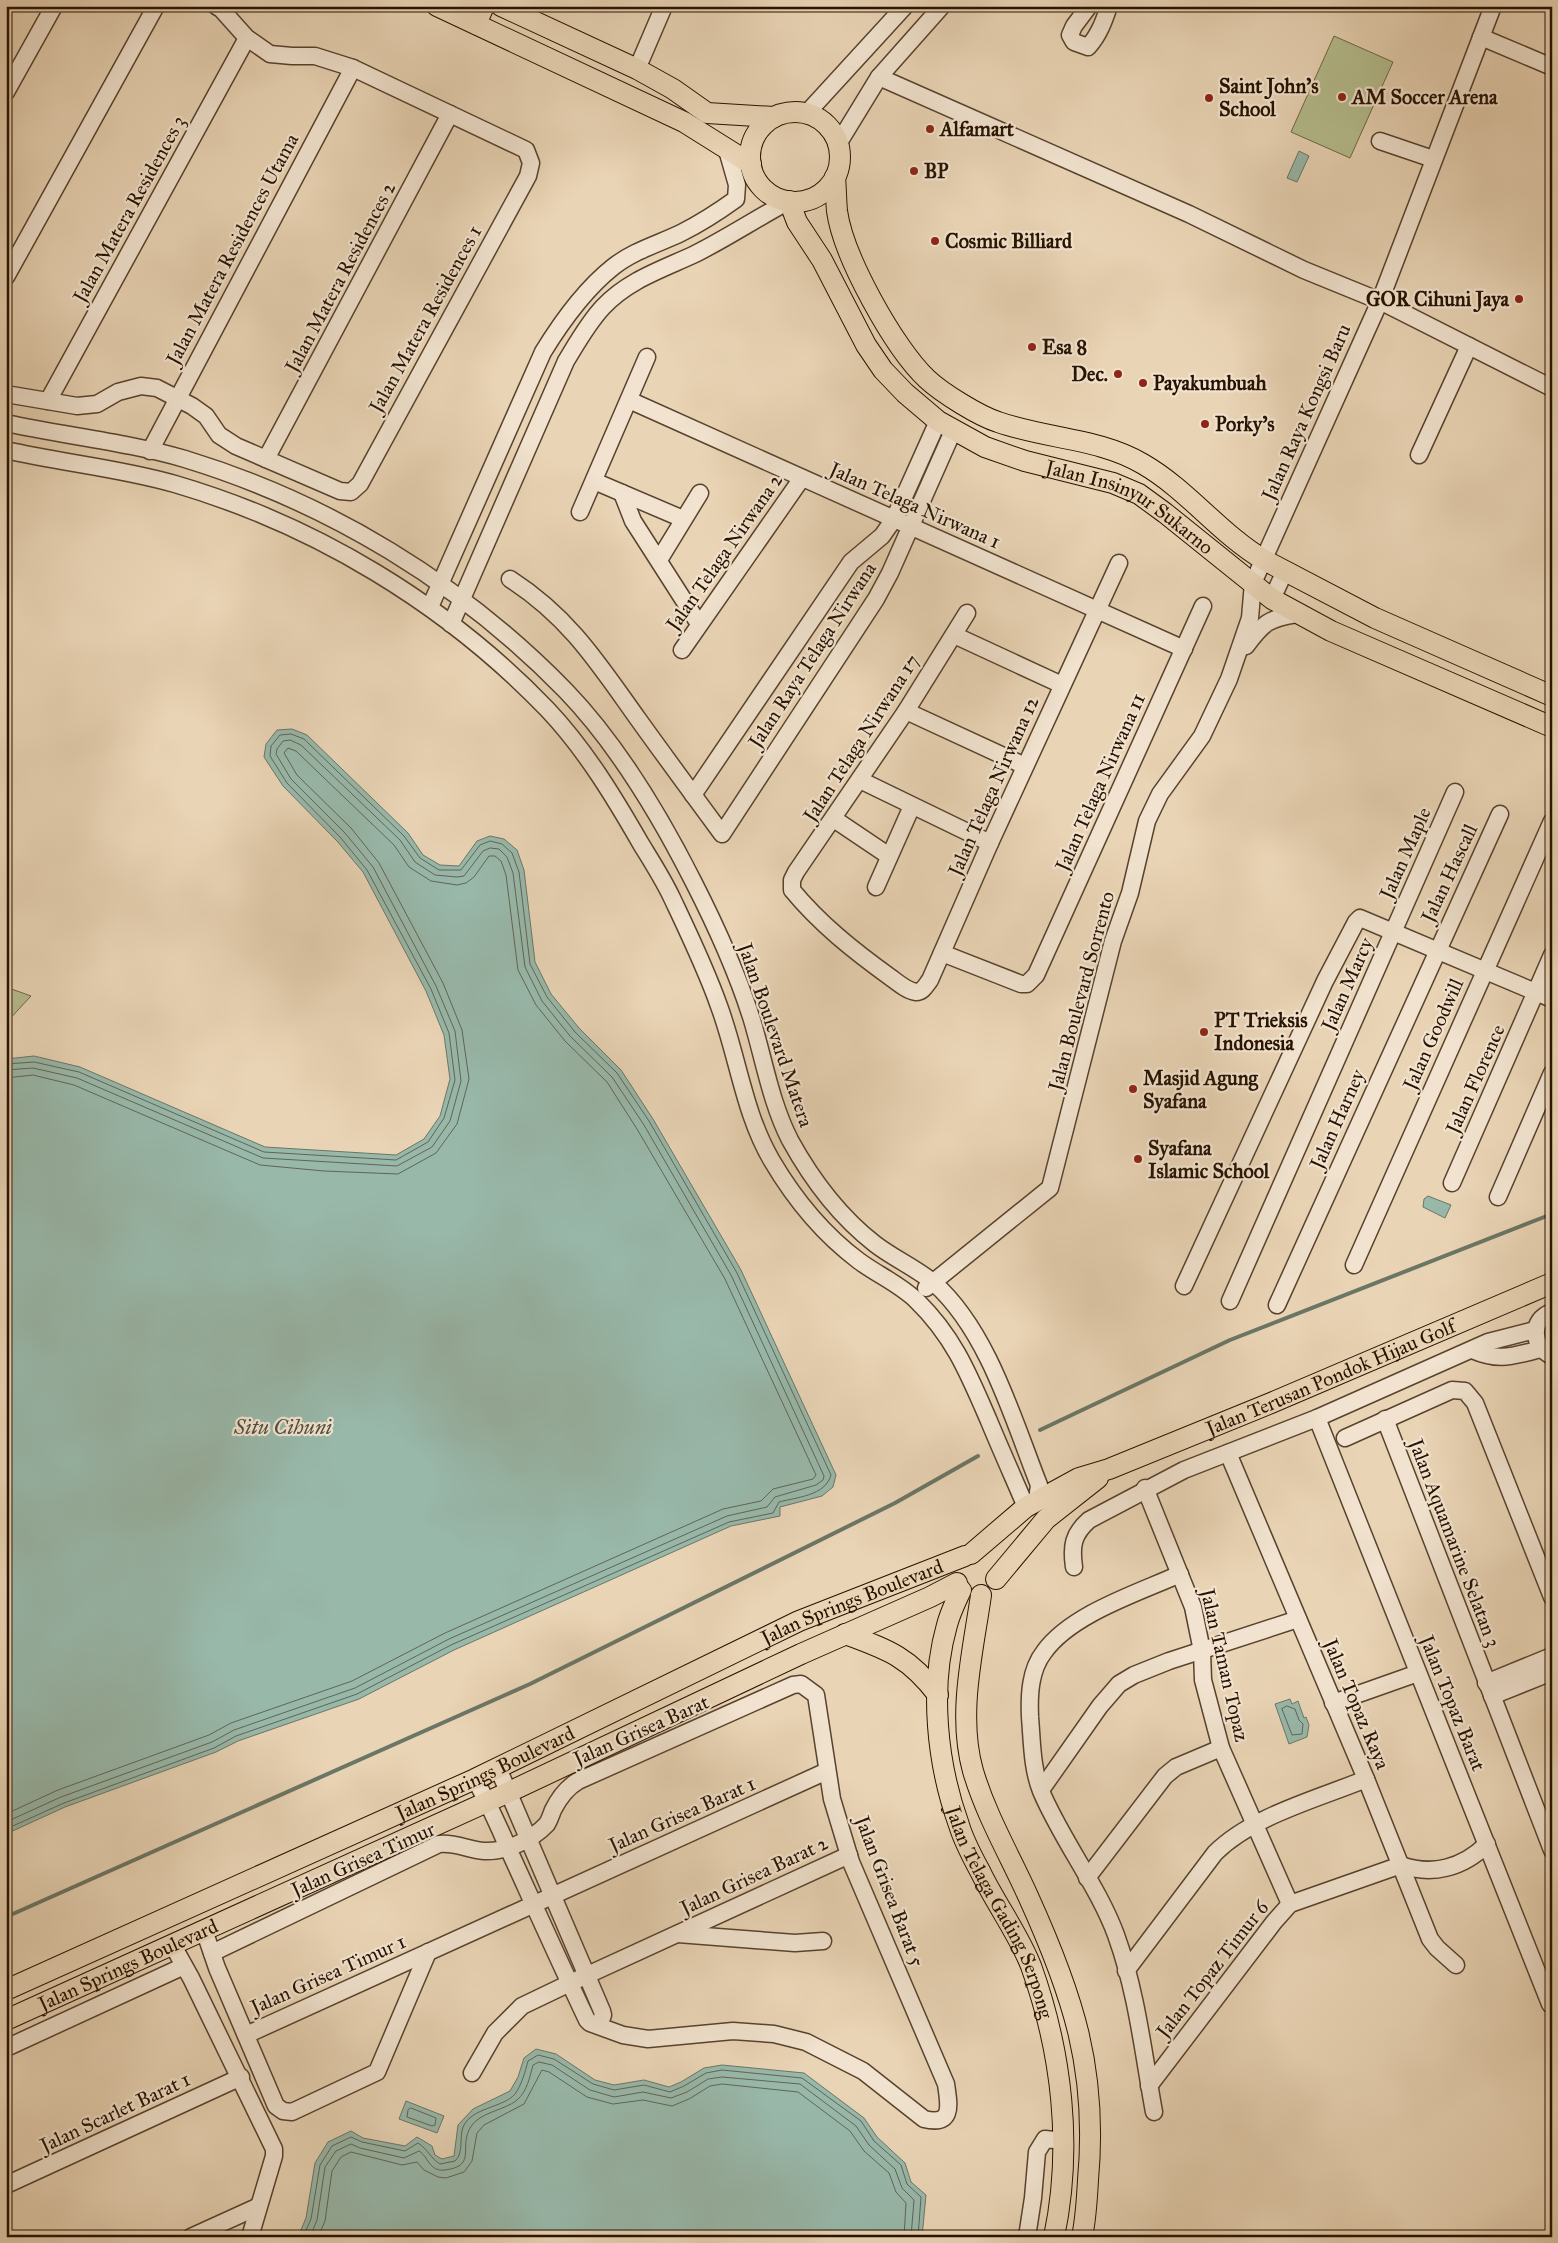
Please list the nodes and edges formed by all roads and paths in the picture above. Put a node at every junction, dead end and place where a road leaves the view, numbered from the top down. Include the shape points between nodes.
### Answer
1 (54, 6) edge
2 (156, 6) edge
3 (216, 6) edge
4 (437, 6) edge
5 (501, 6) edge
6 (664, 6) edge
7 (905, 6) edge
8 (942, 6) edge
9 (1089, 6) edge
10 (1109, 6) edge
11 (1493, 6) edge
12 (480, 15) edge
13 (1480, 37) junction
14 (248, 38) junction
15 (1552, 67) edge
16 (353, 68) junction
17 (637, 69) junction
18 (879, 77) junction
19 (6, 92) edge
20 (808, 113) junction
21 (450, 114) junction
22 (774, 117) junction
23 (1380, 141) dead end
24 (838, 144) junction
25 (728, 150) junction
26 (1433, 159) junction
27 (751, 164) junction
28 (835, 177) junction
29 (788, 201) junction
30 (6, 277) edge
31 (1380, 302) junction
32 (1469, 346) junction
33 (647, 357) dead end
34 (531, 381) junction
35 (1552, 388) edge
36 (553, 391) junction
37 (6, 394) edge
38 (177, 398) junction
39 (629, 400) junction
40 (48, 401) junction
41 (6, 423) edge
42 (945, 426) junction
43 (126, 445) junction
44 (6, 450) edge
45 (150, 451) junction
46 (1419, 455) dead end
47 (266, 459) junction
48 (121, 471) junction
49 (802, 478) junction
50 (594, 481) junction
51 (622, 493) junction
52 (700, 493) dead end
53 (580, 512) dead end
54 (684, 519) junction
55 (894, 519) junction
56 (337, 520) junction
57 (910, 527) junction
58 (325, 543) junction
59 (659, 560) junction
60 (1264, 560) junction
61 (1119, 563) dead end
62 (1284, 571) junction
63 (510, 579) dead end
64 (441, 582) junction
65 (1253, 583) junction
66 (462, 599) junction
67 (1272, 599) junction
68 (1203, 606) dead end
69 (430, 607) junction
70 (1098, 610) junction
71 (967, 613) dead end
72 (1297, 614) junction
73 (451, 624) junction
74 (699, 624) junction
75 (954, 635) junction
76 (1184, 649) junction
77 (682, 650) dead end
78 (1454, 653) junction
79 (1239, 656) junction
80 (1443, 678) junction
81 (1062, 685) junction
82 (1552, 696) edge
83 (906, 711) junction
84 (1552, 727) edge
85 (1025, 766) junction
86 (860, 780) junction
87 (1455, 792) dead end
88 (693, 795) junction
89 (912, 806) junction
90 (1500, 814) dead end
91 (834, 819) junction
92 (1552, 821) edge
93 (990, 843) junction
94 (674, 847) junction
95 (889, 856) junction
96 (650, 859) junction
97 (876, 887) dead end
98 (1394, 931) junction
99 (1436, 949) junction
100 (724, 950) junction
101 (942, 953) junction
102 (1552, 955) edge
103 (700, 960) junction
104 (1485, 970) junction
105 (930, 980) joint
106 (1536, 992) junction
107 (1552, 999) edge
108 (1552, 1073) edge
109 (797, 1151) junction
110 (773, 1162) junction
111 (1452, 1183) dead end
112 (1498, 1197) dead end
113 (1354, 1265) dead end
114 (933, 1283) junction
115 (1552, 1283) edge
116 (1184, 1286) dead end
117 (915, 1298) junction
118 (1230, 1301) dead end
119 (1277, 1305) dead end
120 (1552, 1312) edge
121 (1535, 1330) junction
122 (1472, 1350) junction
123 (1546, 1353) edge
124 (1317, 1418) junction
125 (1384, 1418) junction
126 (1345, 1438) dead end
127 (1228, 1453) junction
128 (1109, 1469) junction
129 (1145, 1488) junction
130 (1031, 1504) junction
131 (1030, 1536) junction
132 (968, 1555) junction
133 (1074, 1567) dead end
134 (925, 1571) junction
135 (1180, 1574) junction
136 (996, 1579) junction
137 (957, 1593) junction
138 (930, 1597) junction
139 (1552, 1597) edge
140 (980, 1601) junction
141 (1298, 1619) junction
142 (845, 1634) junction
143 (1202, 1651) junction
144 (1552, 1656) edge
145 (1552, 1672) edge
146 (1418, 1673) junction
147 (793, 1685) joint
148 (1489, 1689) junction
149 (938, 1695) junction
150 (1333, 1703) junction
151 (1221, 1748) junction
152 (498, 1768) junction
153 (827, 1771) junction
154 (475, 1778) junction
155 (1366, 1779) junction
156 (1041, 1790) junction
157 (509, 1792) junction
158 (487, 1801) junction
159 (1255, 1823) junction
160 (529, 1838) junction
161 (1487, 1844) junction
162 (508, 1848) junction
163 (1552, 1850) edge
164 (849, 1855) junction
165 (1401, 1865) junction
166 (1087, 1878) junction
167 (554, 1895) junction
168 (534, 1904) junction
169 (1290, 1904) junction
170 (204, 1930) junction
171 (677, 1934) junction
172 (823, 1941) dead end
173 (172, 1944) junction
174 (428, 1952) junction
175 (212, 1953) junction
176 (1456, 1965) dead end
177 (184, 1966) junction
178 (1126, 1971) junction
179 (588, 1974) junction
180 (570, 1983) junction
181 (6, 1990) edge
182 (1550, 2004) dead end
183 (6, 2020) edge
184 (599, 2025) junction
185 (246, 2035) junction
186 (6, 2048) edge
187 (472, 2073) dead end
188 (241, 2077) junction
189 (1149, 2086) junction
190 (1154, 2112) dead end
191 (1064, 2140) junction
192 (6, 2185) edge
193 (257, 2207) junction
194 (191, 2237) edge
195 (250, 2237) edge
196 (1027, 2237) edge
197 (1054, 2237) edge
198 (1082, 2237) edge

1 - 19 street
2 - 30 street
3 - 14 street
4 - 12 main road
5 - 17 main road
6 - 17 street
7 - 20 street
8 - 18 street
9 - 10 street via 1070,35 1074,42 1088,47
11 - 13 street, Jalan Raya Kongsi Baru
12 - 25 main road via 684,122
13 - 15 street
13 - 26 street, Jalan Raya Kongsi Baru
14 - 16 street via 270,54 315,56
14 - 40 street, Jalan Matera Residences 3
16 - 21 street
16 - 38 street, Jalan Matera Residences Utama
17 - 22 main road via 707,113
18 - 24 street
18 - 31 street
20 - 22 main road via 791,112
20 - 24 main road via 827,125
21 - 47 street, Jalan Matera Residences 2
21 - 47 street, Jalan Matera Residences 1 via 526,150 531,163 528,176 360,484 351,492 340,491
22 - 27 main road via 753,142
23 - 26 street
24 - 28 main road via 840,155
25 - 27 main road
25 - 34 street via 737,185 736,199 713,217 614,266 561,323 543,352
26 - 31 street, Jalan Raya Kongsi Baru
27 - 29 main road via 760,185 773,196
28 - 29 main road via 821,194 811,199
28 - 60 main road, Jalan Insinyur Sukarno via 838,212 856,270 902,347 927,380 997,422 1117,450 1144,464 1198,504 1246,550
29 - 36 street via 695,254 628,286 603,307 582,334
29 - 42 main road, Jalan Insinyur Sukarno via 866,345 883,370
31 - 32 street
31 - 60 street, Jalan Raya Kongsi Baru
32 - 35 street
32 - 46 street
33 - 39 street
34 - 36 street
34 - 64 street
36 - 66 street
37 - 40 street
38 - 40 street via 158,388 141,386 118,392 97,404 77,406
38 - 45 street, Jalan Matera Residences Utama
38 - 47 street via 206,416 219,435
39 - 49 street, Jalan Telaga Nirwana 1
39 - 50 street
41 - 43 street, Jalan Boulevard Matera
42 - 55 street, Jalan Raya Telaga Nirwana via 908,488
42 - 57 street, Jalan Raya Telaga Nirwana via 925,494
42 - 65 main road, Jalan Insinyur Sukarno via 985,446 1113,483 1139,494
43 - 45 street, Jalan Boulevard Matera
43 - 48 street
44 - 48 street
45 - 56 street, Jalan Boulevard Matera via 182,458 258,484
48 - 58 street via 174,484 248,509
49 - 55 street, Jalan Telaga Nirwana 1
49 - 74 street, Jalan Telaga Nirwana 2
50 - 51 street
50 - 53 street
51 - 54 street
51 - 59 street via 633,521
52 - 54 street
54 - 59 street
55 - 57 street, Jalan Telaga Nirwana 1
55 - 88 street, Jalan Raya Telaga Nirwana via 882,536 851,562
56 - 58 street
56 - 64 street, Jalan Boulevard Matera
57 - 70 street, Jalan Telaga Nirwana 1
57 - 88 street, Jalan Raya Telaga Nirwana via 876,599 722,834
58 - 69 street
59 - 74 street
60 - 62 main road, Jalan Insinyur Sukarno
60 - 65 street, Jalan Raya Kongsi Baru
61 - 70 street, Jalan Telaga Nirwana 12
62 - 67 street
62 - 78 main road, Jalan Insinyur Sukarno via 1375,618
63 - 88 street via 558,615 585,646
64 - 66 street, Jalan Boulevard Matera
64 - 69 street
65 - 67 main road, Jalan Insinyur Sukarno
65 - 79 street, Jalan Boulevard Sorrento via 1250,618
66 - 73 street
66 - 94 street, Jalan Boulevard Matera via 520,647 568,693 613,749
67 - 72 main road, Jalan Insinyur Sukarno
68 - 76 street, Jalan Telaga Nirwana 11
69 - 73 street
70 - 76 street, Jalan Telaga Nirwana 1
70 - 81 street, Jalan Telaga Nirwana 12
71 - 75 street, Jalan Telaga Nirwana 17
72 - 79 street, Jalan Boulevard Sorrento via 1278,616 1265,623
72 - 80 main road, Jalan Insinyur Sukarno
73 - 96 street via 549,711 592,764
74 - 77 street, Jalan Telaga Nirwana 2
75 - 81 street
75 - 83 street, Jalan Telaga Nirwana 17
76 - 101 street, Jalan Telaga Nirwana 11 via 1036,975 1027,984 1021,984
78 - 80 main road
78 - 82 main road, Jalan Insinyur Sukarno
79 - 114 street, Jalan Boulevard Sorrento via 1202,736 1160,794 1147,821 1050,1188
80 - 84 main road, Jalan Insinyur Sukarno
81 - 85 street, Jalan Telaga Nirwana 12
83 - 85 street
83 - 86 street, Jalan Telaga Nirwana 17
85 - 93 street, Jalan Telaga Nirwana 12
86 - 89 street
86 - 91 street, Jalan Telaga Nirwana 17
87 - 98 street, Jalan Maple
89 - 93 street
89 - 95 street
90 - 99 street, Jalan Hascall
91 - 95 street
91 - 105 street, Jalan Telaga Nirwana 17 via 796,872 792,890 816,918 860,956 906,988 919,992
92 - 104 street, Jalan Goodwill
93 - 101 street, Jalan Telaga Nirwana 12
94 - 96 street
94 - 100 street, Jalan Boulevard Matera
95 - 97 street
96 - 103 street
98 - 99 street
98 - 116 street via 1365,919 1360,918 1356,922 1325,981
98 - 118 street, Jalan Marcy
99 - 104 street
99 - 119 street, Jalan Harney
100 - 103 street
100 - 109 street, Jalan Boulevard Matera via 744,995 772,1095 788,1137
101 - 105 street, Jalan Telaga Nirwana 12
102 - 106 street, Jalan Florence
103 - 110 street via 719,1004 747,1103 764,1148
104 - 106 street
104 - 113 street, Jalan Goodwill
106 - 107 street
106 - 111 street, Jalan Florence
108 - 112 street
109 - 110 street
109 - 114 street, Jalan Boulevard Matera via 813,1179 842,1216 873,1242
110 - 117 street via 792,1194 825,1231 858,1260
114 - 117 street, Jalan Boulevard Sorrento
114 - 130 street, Jalan Boulevard Matera via 969,1324 988,1358 1039,1485
115 - 128 main road, Jalan Terusan Pondok Hijau Golf
117 - 130 street via 947,1334 966,1367
120 - 121 street via 1541,1319
121 - 122 street via 1488,1342
121 - 123 street via 1538,1345
122 - 123 street via 1499,1358
122 - 124 street
124 - 127 street
124 - 146 street, Jalan Topaz Barat
125 - 126 street
125 - 139 street via 1452,1390 1468,1394 1475,1403
125 - 148 street, Jalan Aquamarine Selatan 3
127 - 129 street
127 - 141 street, Jalan Topaz Raya
128 - 130 main road, Jalan Terusan Pondok Hijau Golf via 1079,1478
128 - 131 main road, Jalan Terusan Pondok Hijau Golf via 1058,1508
129 - 133 street via 1082,1526 1073,1541
129 - 135 street, Jalan Taman Topaz
130 - 131 main road
130 - 132 main road, Jalan Terusan Pondok Hijau Golf
131 - 136 main road, Jalan Terusan Pondok Hijau Golf
132 - 134 main road, Jalan Springs Boulevard
132 - 136 main road via 981,1554 990,1560 996,1569
132 - 137 main road via 956,1566
134 - 138 main road
134 - 152 main road, Jalan Springs Boulevard via 799,1621
135 - 143 street, Jalan Taman Topaz via 1193,1607
135 - 156 street via 1078,1620 1043,1652 1034,1671 1029,1697 1032,1748
136 - 140 main road
137 - 138 main road, Jalan Springs Boulevard
137 - 140 main road
137 - 149 main road, Jalan Telaga Gading Serpong via 947,1624 939,1667
138 - 142 main road, Jalan Springs Boulevard
140 - 198 main road, Jalan Telaga Gading Serpong via 968,1675 967,1729 973,1770 994,1829 1054,1954 1080,2033 1090,2094 1091,2139
141 - 143 street
141 - 150 street, Jalan Topaz Raya
142 - 149 main road via 905,1660 922,1673
142 - 157 main road, Jalan Springs Boulevard
143 - 151 street, Jalan Taman Topaz via 1203,1680
143 - 156 street via 1151,1668 1119,1684
144 - 148 street
145 - 148 street
146 - 150 street
146 - 161 street, Jalan Topaz Barat
147 - 153 street, Jalan Grisea Barat 5 via 801,1684 816,1696
147 - 160 street, Jalan Grisea Barat via 578,1781 561,1796 550,1820
148 - 163 street, Jalan Aquamarine Selatan 3
149 - 191 main road, Jalan Telaga Gading Serpong via 938,1722 946,1778 959,1826 1030,1964 1049,2020
150 - 155 street, Jalan Topaz Raya
151 - 159 street, Jalan Taman Topaz
151 - 166 street via 1176,1767 1164,1776
152 - 154 main road, Jalan Springs Boulevard
152 - 157 street
153 - 164 street, Jalan Grisea Barat 5
153 - 167 street, Jalan Grisea Barat 1
154 - 158 street
154 - 181 main road, Jalan Springs Boulevard
155 - 159 street
155 - 165 street, Jalan Topaz Raya
156 - 166 street
157 - 158 main road, Jalan Springs Boulevard
157 - 160 street
158 - 162 street
158 - 170 main road, Jalan Springs Boulevard
159 - 169 street, Jalan Taman Topaz
159 - 178 street via 1226,1841 1215,1853
160 - 162 street, Jalan Grisea Barat
160 - 167 street
161 - 165 street, Jalan Topaz Timur 6 via 1476,1855 1446,1868 1416,1870
161 - 182 street, Jalan Topaz Barat
162 - 168 street
162 - 175 street, Jalan Grisea Timur via 485,1851 459,1844 439,1844
164 - 171 street, Jalan Grisea Barat 2
164 - 184 street, Jalan Grisea Barat 5 via 946,2084 948,2113 942,2120 924,2120 863,2071 806,2042 774,2034 733,2031 648,2039 623,2036
165 - 169 street, Jalan Topaz Timur 6
165 - 176 street, Jalan Topaz Raya via 1430,1939
166 - 178 street via 1115,1934
167 - 168 street, Jalan Grisea Barat 1
167 - 179 street
168 - 174 street, Jalan Grisea Timur 1
168 - 180 street
169 - 189 street, Jalan Topaz Timur 6
170 - 173 main road, Jalan Springs Boulevard
170 - 175 street
171 - 172 street, Jalan Grisea Barat 2 via 795,1943
171 - 179 street, Jalan Grisea Barat 2
173 - 177 street
173 - 183 main road, Jalan Springs Boulevard
174 - 185 street, Jalan Grisea Timur 1
174 - 185 street, Jalan Grisea Timur 1 via 377,2072 292,2112 276,2106
175 - 185 street
177 - 186 street
177 - 188 street
178 - 189 street via 1140,2026
179 - 180 street, Jalan Grisea Barat 2
179 - 184 street via 604,2015
180 - 184 street via 587,2020
180 - 187 street, Jalan Grisea Barat 2 via 522,2006 495,2033
188 - 192 street, Jalan Scarlet Barat 1
188 - 193 street via 275,2152
189 - 190 street
191 - 196 street via 1045,2139 1037,2152
191 - 197 main road, Jalan Telaga Gading Serpong
193 - 194 street
193 - 195 street

